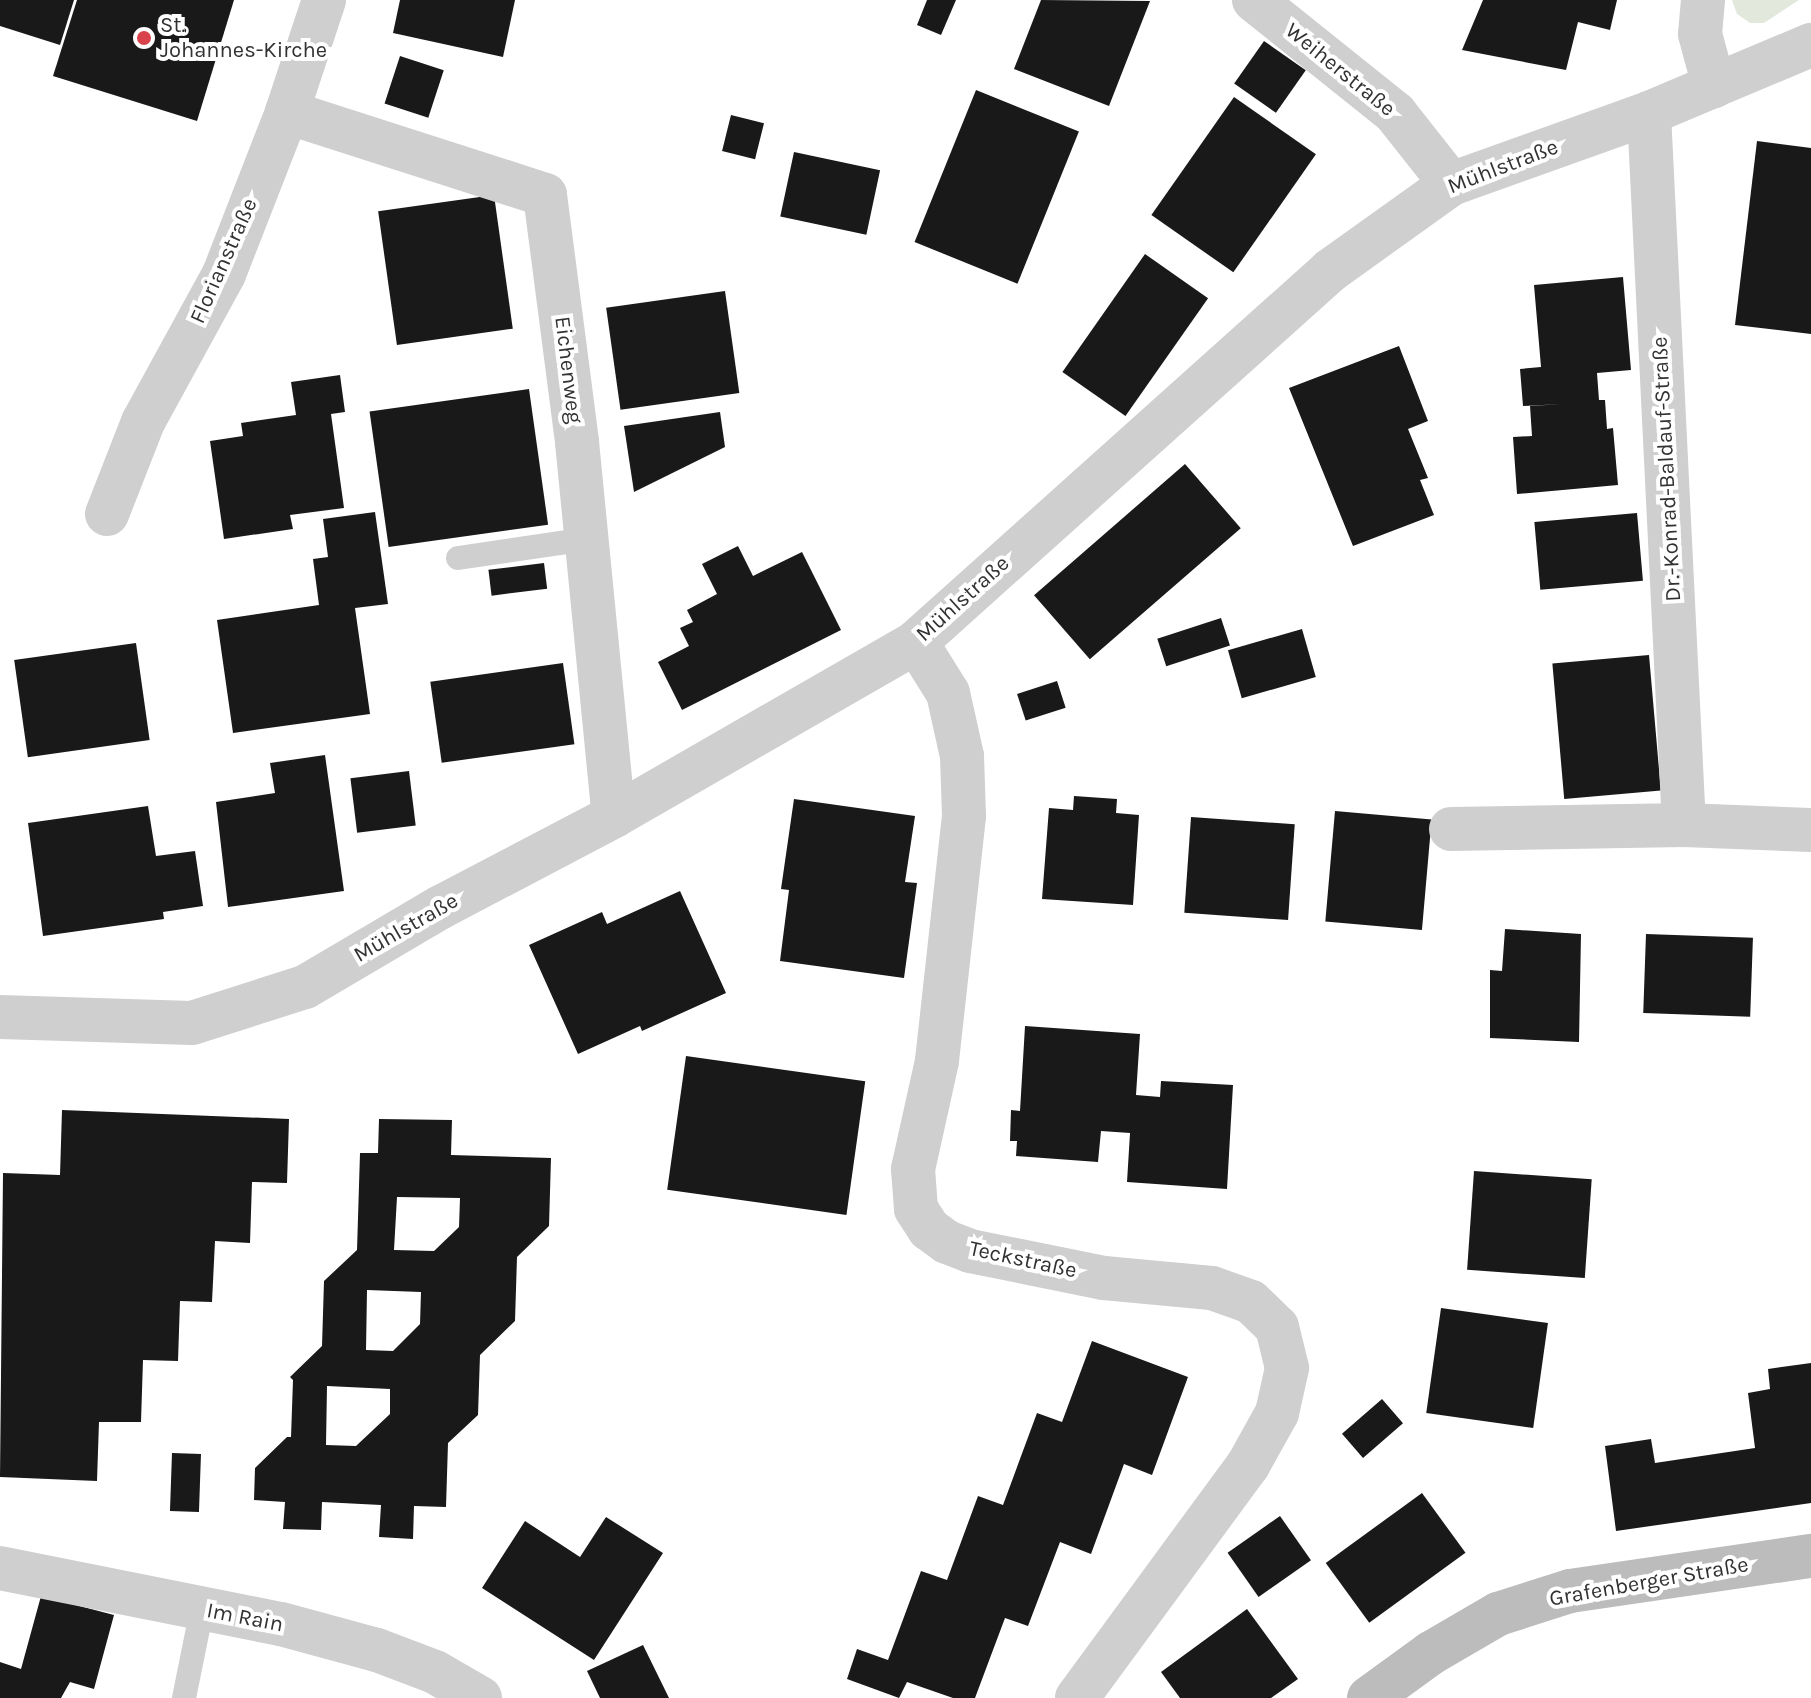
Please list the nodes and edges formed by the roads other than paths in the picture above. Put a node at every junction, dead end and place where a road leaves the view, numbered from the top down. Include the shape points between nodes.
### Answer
1 (324, 0) edge
2 (1254, 0) edge
3 (1703, 0) edge
4 (1811, 45) edge
5 (1714, 86) junction
6 (287, 112) junction
7 (1649, 113) junction
8 (1451, 184) junction
9 (107, 514) dead end
10 (587, 539) junction
11 (458, 558) dead end
12 (916, 642) junction
13 (614, 816) junction
14 (1684, 825) junction
15 (1451, 829) dead end
16 (1811, 830) edge
17 (0, 1017) edge
18 (1811, 1556) edge
19 (0, 1568) edge
20 (202, 1609) junction
21 (184, 1698) edge
22 (480, 1698) edge
23 (1077, 1698) edge
24 (1369, 1698) edge

1 - 6 street, Florianstraße
2 - 8 street, Weiherstraße via 1395,113
3 - 5 street via 1700,34
4 - 5 street, Mühlstraße
5 - 7 street, Mühlstraße
6 - 9 street, Florianstraße via 224,274 143,422
6 - 10 street, Eichenweg via 545,195
7 - 8 street, Mühlstraße
7 - 14 street, Dr.-Konrad-Baldauf-Straße
8 - 12 street, Mühlstraße via 1331,270
10 - 11 lane
10 - 13 street, Eichenweg
12 - 13 street, Mühlstraße
12 - 23 street, Teckstraße via 948,693 962,756 964,816 937,1061 913,1169 916,1209 929,1229 970,1251 1104,1278 1212,1288 1251,1302 1277,1327 1287,1368 1277,1413 1248,1465
13 - 17 street, Mühlstraße via 441,907 305,987 192,1023
14 - 15 street
14 - 16 street
18 - 24 street, Grafenberger Straße via 1570,1591 1498,1614
19 - 20 street, Im Rain
20 - 21 lane
20 - 22 street, Im Rain via 377,1650 435,1672

